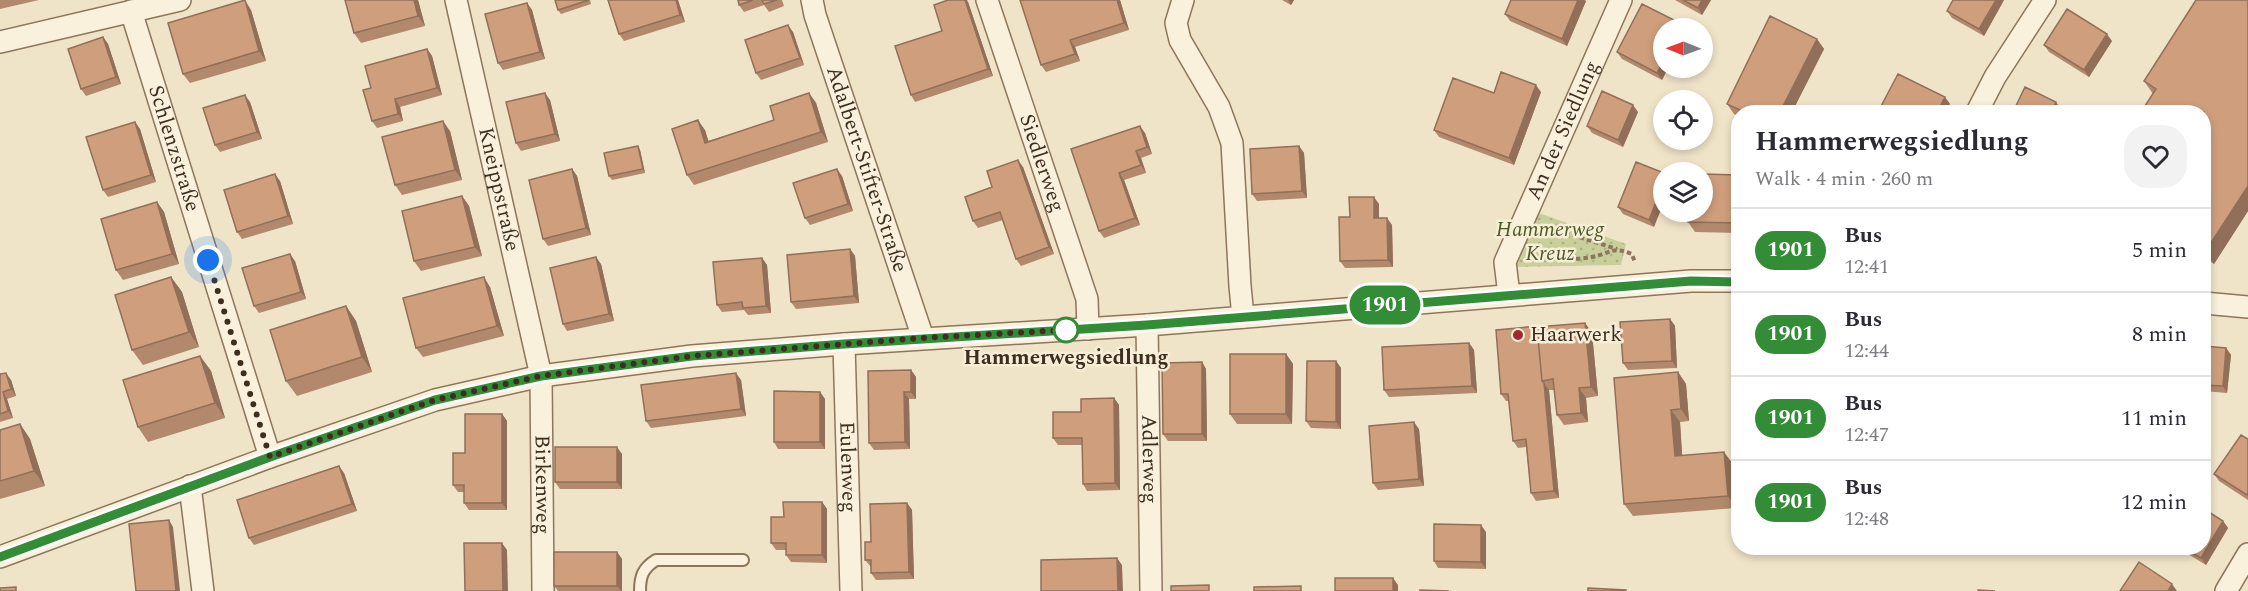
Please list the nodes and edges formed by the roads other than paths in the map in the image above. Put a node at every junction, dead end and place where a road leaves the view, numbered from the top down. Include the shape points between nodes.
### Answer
1 (180, 0) edge
2 (456, 0) edge
3 (812, 0) edge
4 (987, 0) edge
5 (1183, 0) edge
6 (1621, 0) edge
7 (2045, 0) edge
8 (131, 11) junction
9 (0, 42) edge
10 (1981, 105) edge
11 (1731, 282) edge
12 (1509, 295) junction
13 (2211, 304) edge
14 (2248, 307) edge
15 (1243, 317) junction
16 (1147, 325) junction
17 (1088, 328) junction
18 (923, 338) junction
19 (844, 344) junction
20 (541, 376) junction
21 (270, 457) junction
22 (190, 486) junction
23 (2248, 554) edge
24 (0, 557) edge
25 (743, 560) dead end
26 (202, 591) edge
27 (543, 591) edge
28 (640, 591) edge
29 (851, 591) edge
30 (1151, 591) edge
31 (2226, 591) edge

1 - 8 street
2 - 20 street, Kneippstraße
3 - 18 street, Adalbert-Stifter-Straße
4 - 17 street, Siedlerweg via 1087,299
5 - 15 street via 1176,23 1180,40 1219,107 1232,143
6 - 12 street, An der Siedlung via 1505,262
7 - 10 street
8 - 9 street
8 - 21 street, Schlenzstraße
11 - 12 street via 1691,281
12 - 15 street
13 - 14 street
15 - 16 street
16 - 17 street
16 - 30 street, Adlerweg
17 - 18 street
18 - 19 street
19 - 20 street via 692,356
19 - 29 street, Eulenweg
20 - 21 street via 435,400
20 - 27 street, Birkenweg
21 - 22 street
22 - 24 street
22 - 26 street
23 - 31 street
25 - 28 lane via 656,560 645,567

